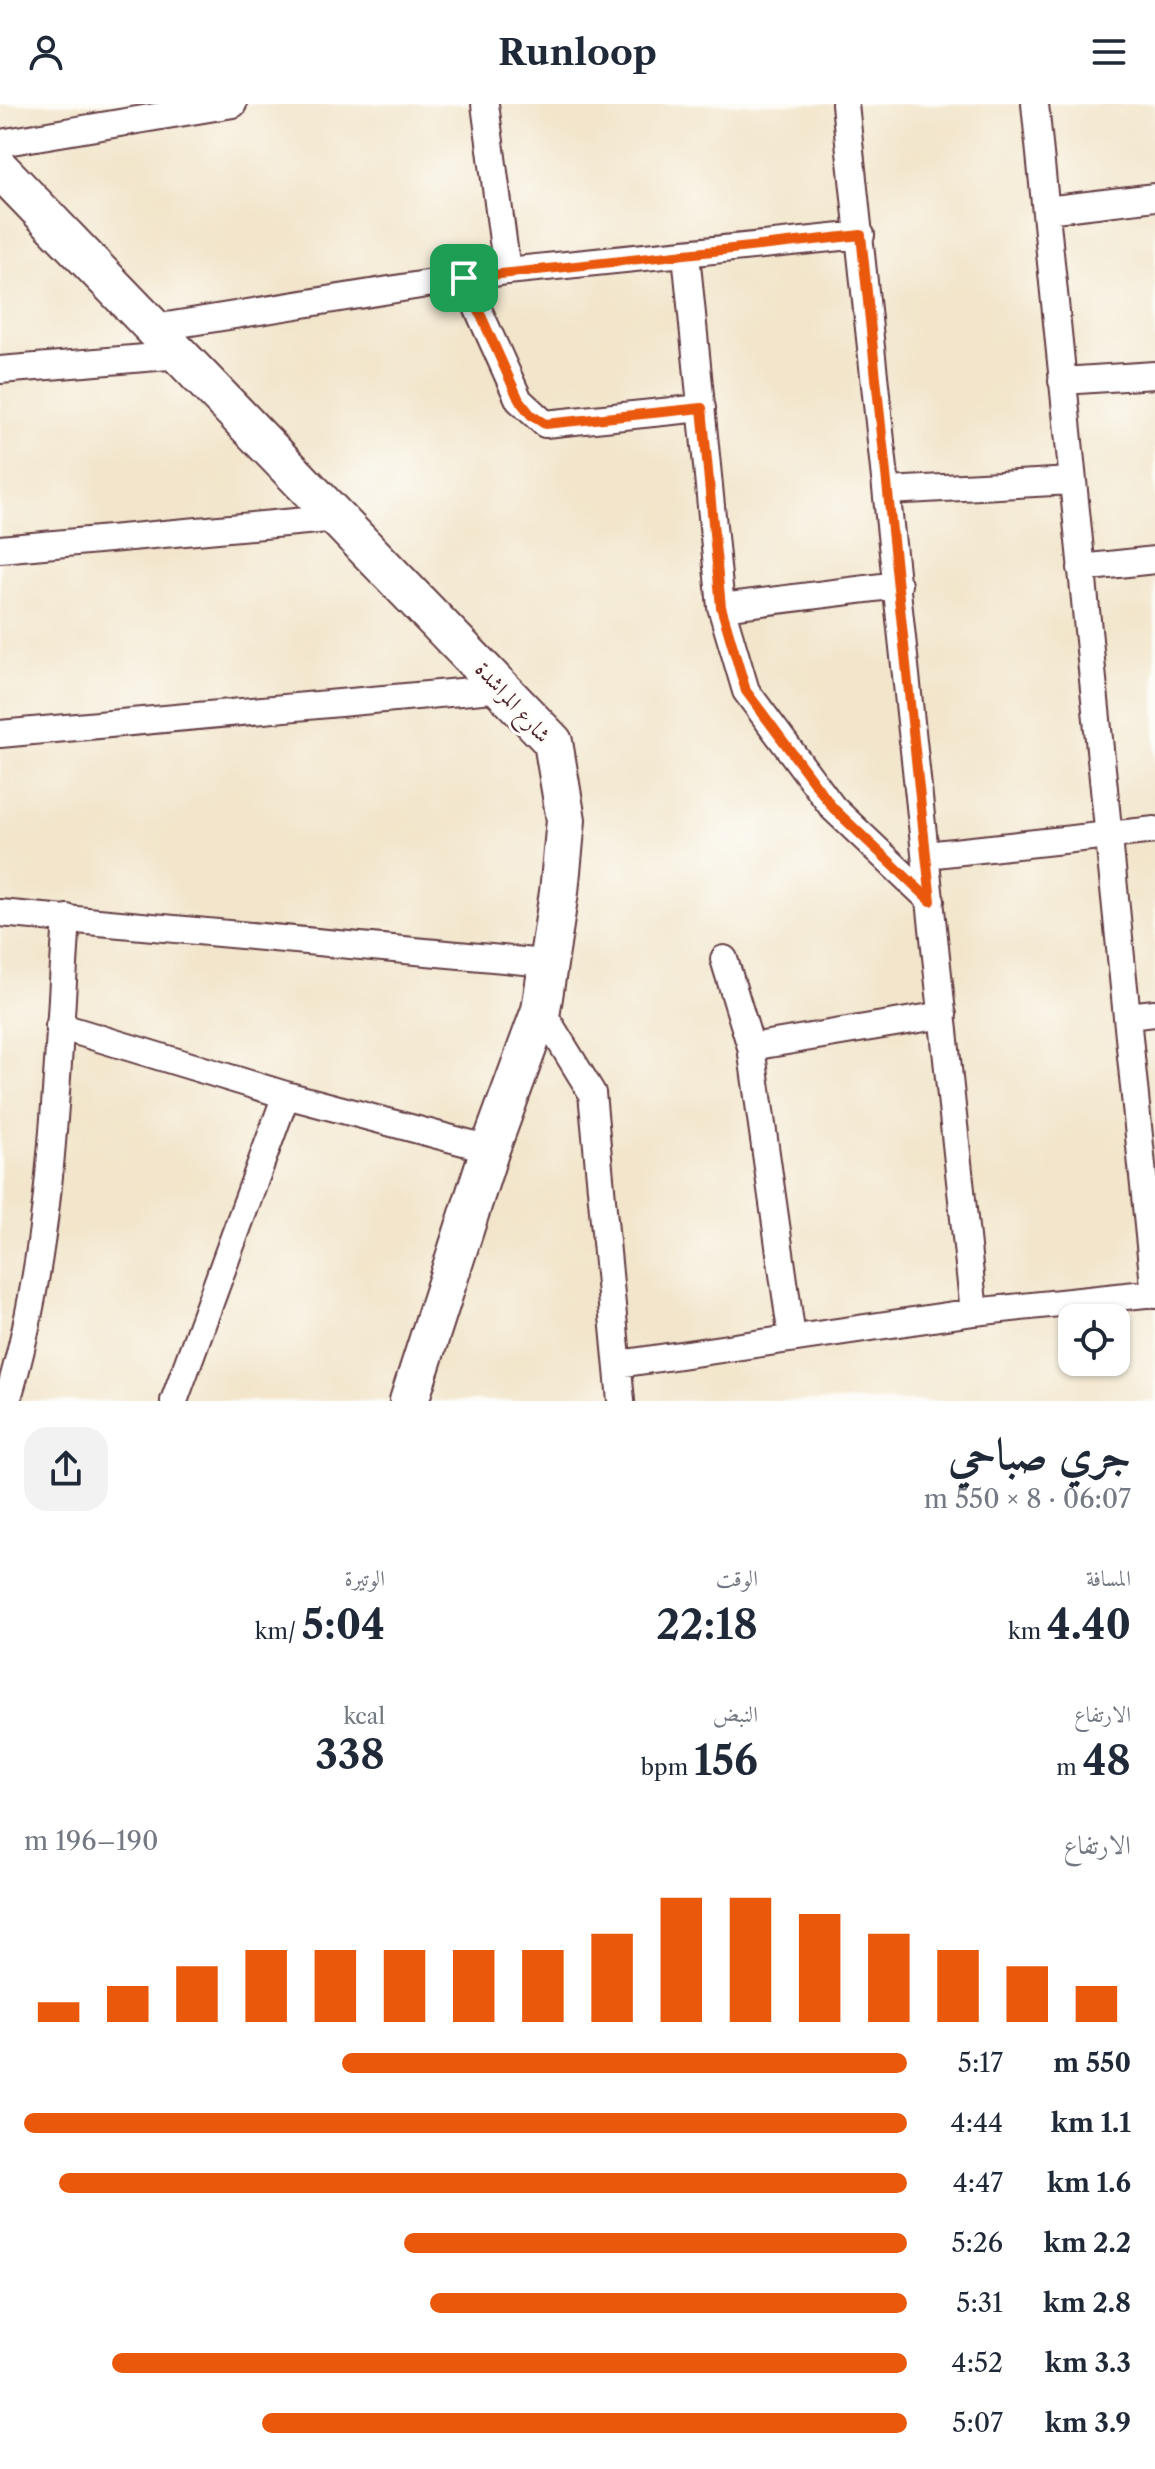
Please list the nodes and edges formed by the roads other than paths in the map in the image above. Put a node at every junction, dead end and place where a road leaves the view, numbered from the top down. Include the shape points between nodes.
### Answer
1 (233, 104) edge
2 (485, 104) edge
3 (845, 104) edge
4 (1035, 104) edge
5 (178, 109) edge
6 (0, 143) edge
7 (0, 169) edge
8 (1155, 197) edge
9 (1046, 210) junction
10 (861, 235) junction
11 (686, 254) junction
12 (507, 271) junction
13 (464, 278) junction
14 (154, 328) junction
15 (181, 355) junction
16 (0, 370) edge
17 (1155, 375) edge
18 (1062, 381) junction
19 (702, 408) junction
20 (1072, 481) junction
21 (888, 491) junction
22 (339, 518) junction
23 (0, 549) edge
24 (1155, 560) edge
25 (1081, 568) junction
26 (898, 585) junction
27 (721, 607) junction
28 (504, 688) junction
29 (0, 734) edge
30 (1155, 830) edge
31 (1108, 834) junction
32 (926, 855) junction
33 (931, 901) junction
34 (0, 913) edge
35 (67, 918) junction
36 (724, 959) dead end
37 (546, 963) junction
38 (541, 1010) junction
39 (1155, 1013) edge
40 (943, 1015) junction
41 (1127, 1016) junction
42 (59, 1026) junction
43 (751, 1047) junction
44 (286, 1095) junction
45 (490, 1149) junction
46 (1150, 1202) edge
47 (1155, 1294) edge
48 (974, 1312) junction
49 (792, 1338) junction
50 (619, 1364) junction
51 (7, 1401) edge
52 (174, 1401) edge
53 (409, 1401) edge
54 (621, 1401) edge

1 - 5 street
2 - 12 street
3 - 10 street
4 - 9 street
5 - 6 street
7 - 14 street, شارع المراشدة
8 - 9 street
9 - 18 street
10 - 11 street
10 - 21 street
11 - 12 street
11 - 19 street
12 - 13 street
13 - 14 street
13 - 19 street via 519,400 545,424
14 - 15 street, شارع المراشدة
15 - 16 street
15 - 22 street, شارع المراشدة
17 - 18 street
18 - 20 street
19 - 27 street
20 - 21 street
20 - 25 street
21 - 26 street
22 - 23 street
22 - 28 street, شارع المراشدة
24 - 25 street
25 - 31 street
26 - 27 street
26 - 32 street
27 - 33 street via 746,691 764,717 833,808
28 - 29 street
28 - 37 street, شارع المراشدة via 553,742 566,820
30 - 31 street
31 - 32 street
31 - 41 street
32 - 33 street
33 - 40 street
34 - 35 street
35 - 37 street
35 - 42 street
36 - 43 street
37 - 38 street, شارع المراشدة
38 - 45 street, شارع المراشدة
38 - 50 street via 592,1093
39 - 41 street
40 - 43 street
40 - 48 street
41 - 46 street
42 - 44 street
42 - 51 street via 49,1164 32,1291
43 - 49 street
44 - 45 street
44 - 52 street
45 - 53 street, شارع المراشدة
46 - 47 street
47 - 48 street
48 - 49 street
49 - 50 street
50 - 54 street

